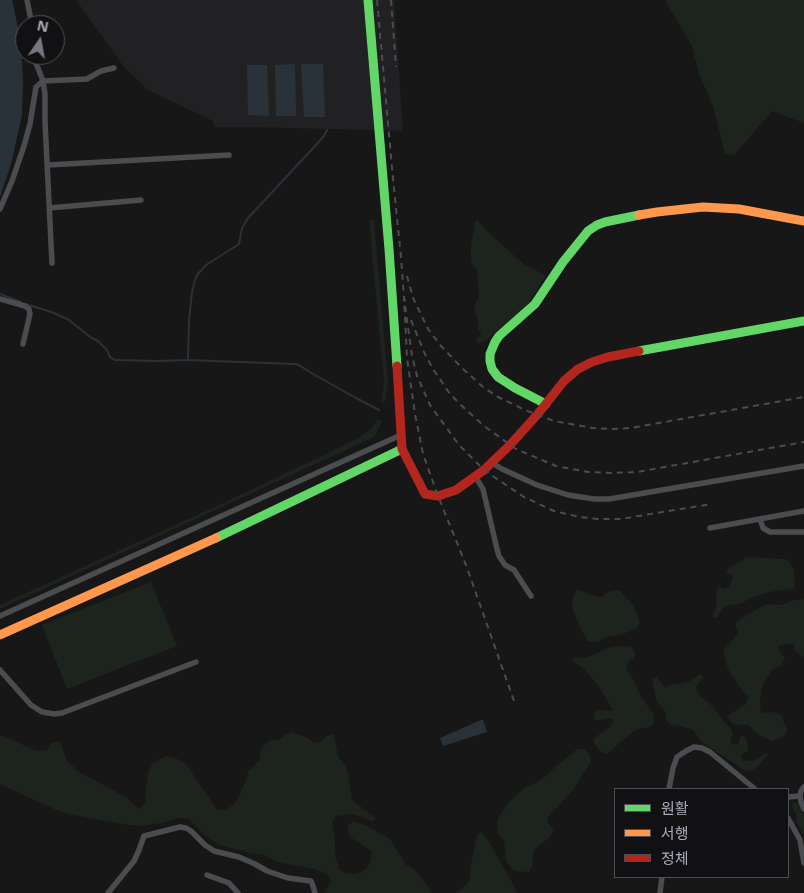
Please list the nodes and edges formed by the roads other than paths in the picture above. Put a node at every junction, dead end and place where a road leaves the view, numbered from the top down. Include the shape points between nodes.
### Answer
1 (27, 0) edge
2 (368, 0) edge
3 (30, 15) edge
4 (37, 65) edge
5 (114, 68) dead end
6 (43, 81) junction
7 (229, 155) dead end
8 (48, 165) junction
9 (141, 200) dead end
10 (49, 208) junction
11 (0, 209) edge
12 (804, 221) edge
13 (52, 263) dead end
14 (0, 299) edge
15 (804, 321) edge
16 (23, 344) dead end
17 (546, 404) junction
18 (401, 435) junction
19 (402, 449) junction
20 (492, 463) junction
21 (804, 466) edge
22 (475, 476) junction
23 (804, 511) edge
24 (760, 519) junction
25 (710, 528) dead end
26 (804, 532) edge
27 (531, 596) dead end
28 (0, 616) edge
29 (0, 635) edge
30 (196, 662) dead end
31 (0, 670) edge
32 (669, 788) edge
33 (754, 788) edge
34 (804, 788) edge
35 (800, 796) junction
36 (789, 797) edge
37 (804, 809) edge
38 (789, 820) edge
39 (804, 863) edge
40 (207, 875) dead end
41 (662, 878) edge
42 (108, 893) edge
43 (238, 893) edge
44 (315, 893) edge
45 (660, 893) edge

1 - 3 street
2 - 18 street
4 - 6 street
5 - 6 street via 87,79
6 - 8 street
6 - 11 street via 36,87 24,146
7 - 8 street
8 - 10 street
9 - 10 street
10 - 13 street
12 - 17 street via 739,209 703,207 620,219 588,231 535,304 499,336 490,354 492,369 498,377
14 - 16 street via 30,309
15 - 17 street via 608,357 578,369
17 - 20 street
18 - 19 street
18 - 28 street
19 - 22 street via 425,494 438,496 456,490
19 - 29 street via 230,532
20 - 21 street via 537,485 594,500
20 - 22 street
22 - 27 street via 483,489 499,556 514,570
23 - 24 street
24 - 25 street
24 - 26 street via 763,528 770,532
30 - 31 street via 62,714 42,712 31,705
32 - 33 street via 677,758 694,747 710,752
34 - 35 street
35 - 36 street
35 - 37 street
38 - 39 street via 800,840
40 - 43 street via 228,883
41 - 45 street
42 - 44 street via 134,861 144,836 180,827 191,831 214,851 239,857 288,878 311,881

